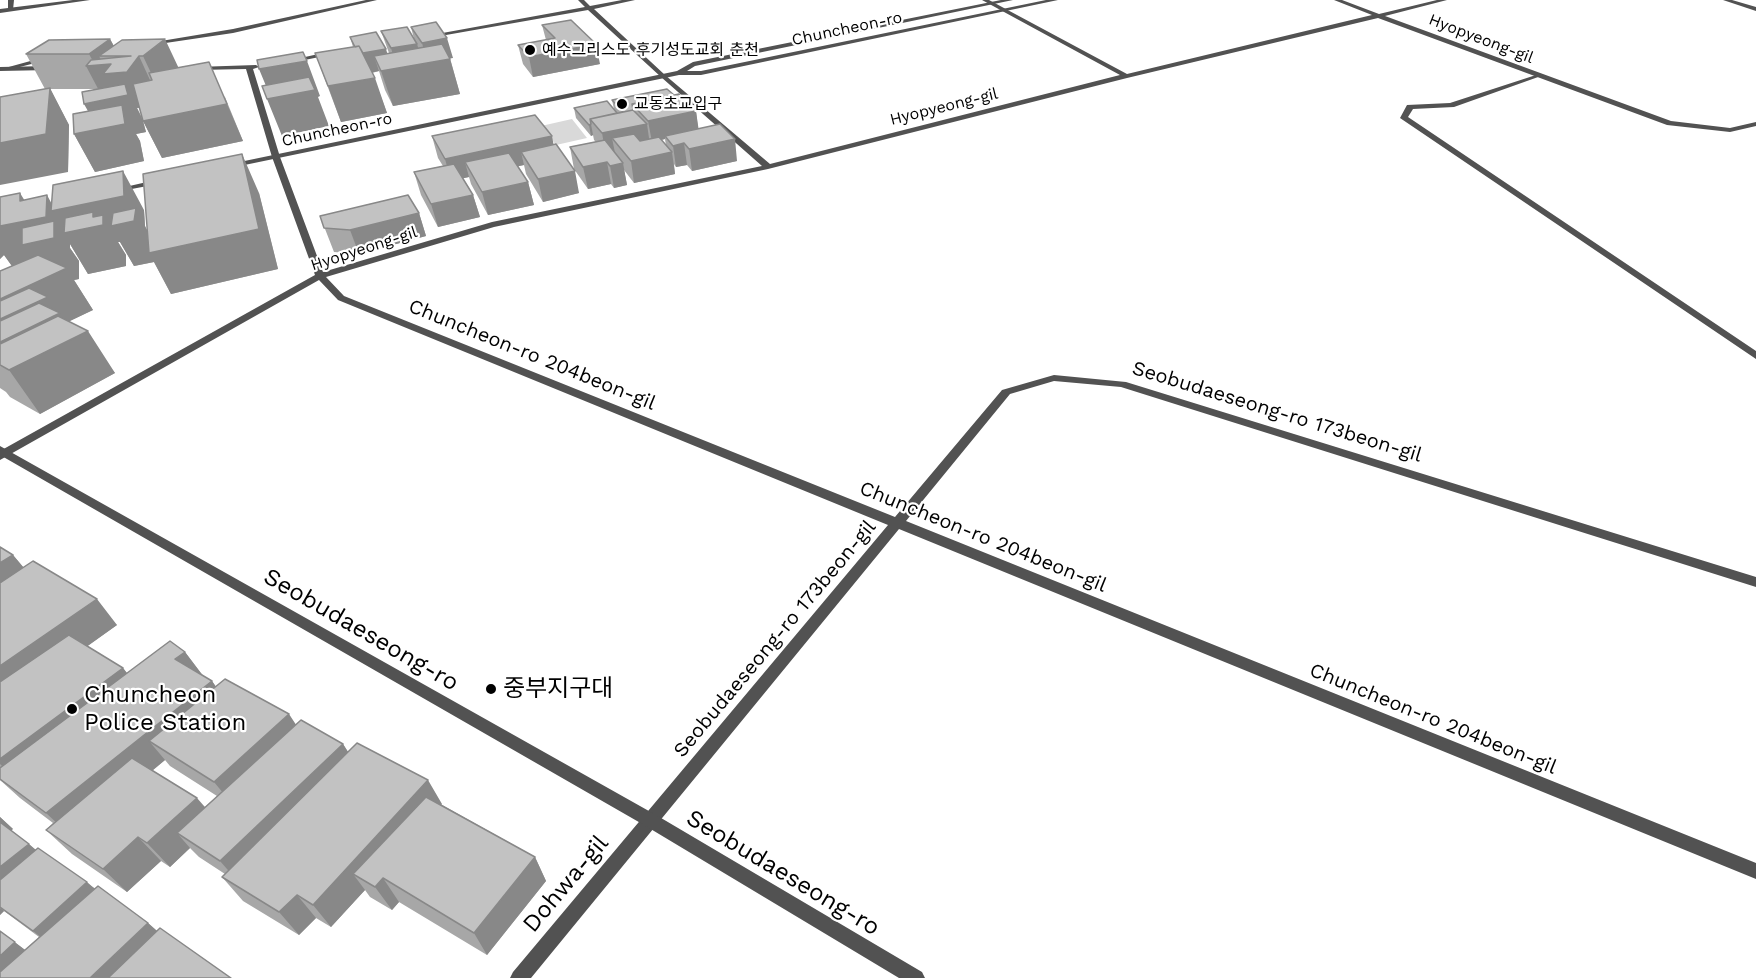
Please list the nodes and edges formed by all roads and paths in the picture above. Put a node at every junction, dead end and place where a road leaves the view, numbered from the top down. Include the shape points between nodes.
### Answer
1 (10, 0) edge
2 (87, 0) edge
3 (374, 0) edge
4 (581, 0) edge
5 (632, 0) edge
6 (985, 0) edge
7 (1010, 0) edge
8 (1055, 0) edge
9 (1337, 0) edge
10 (1444, 0) edge
11 (1726, 0) edge
12 (992, 4) junction
13 (589, 8) junction
14 (1756, 8) edge
15 (11, 9) junction
16 (1005, 10) junction
17 (0, 11) edge
18 (1379, 16) junction
19 (425, 37) edge
20 (139, 45) edge
21 (343, 51) edge
22 (57, 58) edge
23 (284, 62) edge
24 (261, 66) edge
25 (54, 68) edge
26 (192, 68) edge
27 (249, 68) junction
28 (4, 69) edge
29 (679, 73) junction
30 (663, 76) junction
31 (1126, 76) junction
32 (1538, 76) junction
33 (1756, 124) edge
34 (276, 157) junction
35 (768, 167) junction
36 (218, 169) edge
37 (172, 178) edge
38 (103, 193) edge
39 (320, 276) junction
40 (1756, 356) edge
41 (2, 453) edge
42 (897, 523) junction
43 (1756, 582) edge
44 (650, 820) junction
45 (1756, 871) edge
46 (519, 978) edge
47 (916, 978) edge

1 - 15 street
2 - 15 street
3 - 20 street via 233,31
4 - 13 street
5 - 13 street
6 - 12 street
7 - 12 street, Chuncheon-ro
8 - 16 street, Chuncheon-ro
9 - 18 street, Hyopyeong-gil
10 - 18 street, Hyopyeong-gil
11 - 14 street
12 - 16 street
12 - 29 street, Chuncheon-ro via 693,64
13 - 19 street
13 - 30 street
15 - 17 street
16 - 29 street, Chuncheon-ro via 701,73
16 - 31 street
18 - 31 street, Hyopyeong-gil
18 - 32 street, Hyopyeong-gil
21 - 23 street
22 - 28 street
24 - 27 street
25 - 28 street
26 - 27 street
27 - 34 street, Chuncheon-ro 204beon-gil
29 - 30 street, Chuncheon-ro
30 - 34 street, Chuncheon-ro
30 - 35 street
31 - 35 street, Hyopyeong-gil
32 - 33 street, Hyopyeong-gil via 1670,123 1730,130
32 - 40 street via 1450,105 1410,107 1404,118
34 - 36 street, Chuncheon-ro
34 - 39 street, Chuncheon-ro 204beon-gil
35 - 39 street, Hyopyeong-gil via 492,225
37 - 38 street
39 - 41 street, Hyopyeong-gil
39 - 42 street, Chuncheon-ro 204beon-gil via 341,298
41 - 44 street, Seobudaeseong-ro
42 - 43 street, Seobudaeseong-ro 173beon-gil via 1006,392 1054,378 1122,384
42 - 44 street, Seobudaeseong-ro 173beon-gil
42 - 45 street, Chuncheon-ro 204beon-gil
44 - 46 street, Dohwa-gil
44 - 47 street, Seobudaeseong-ro

